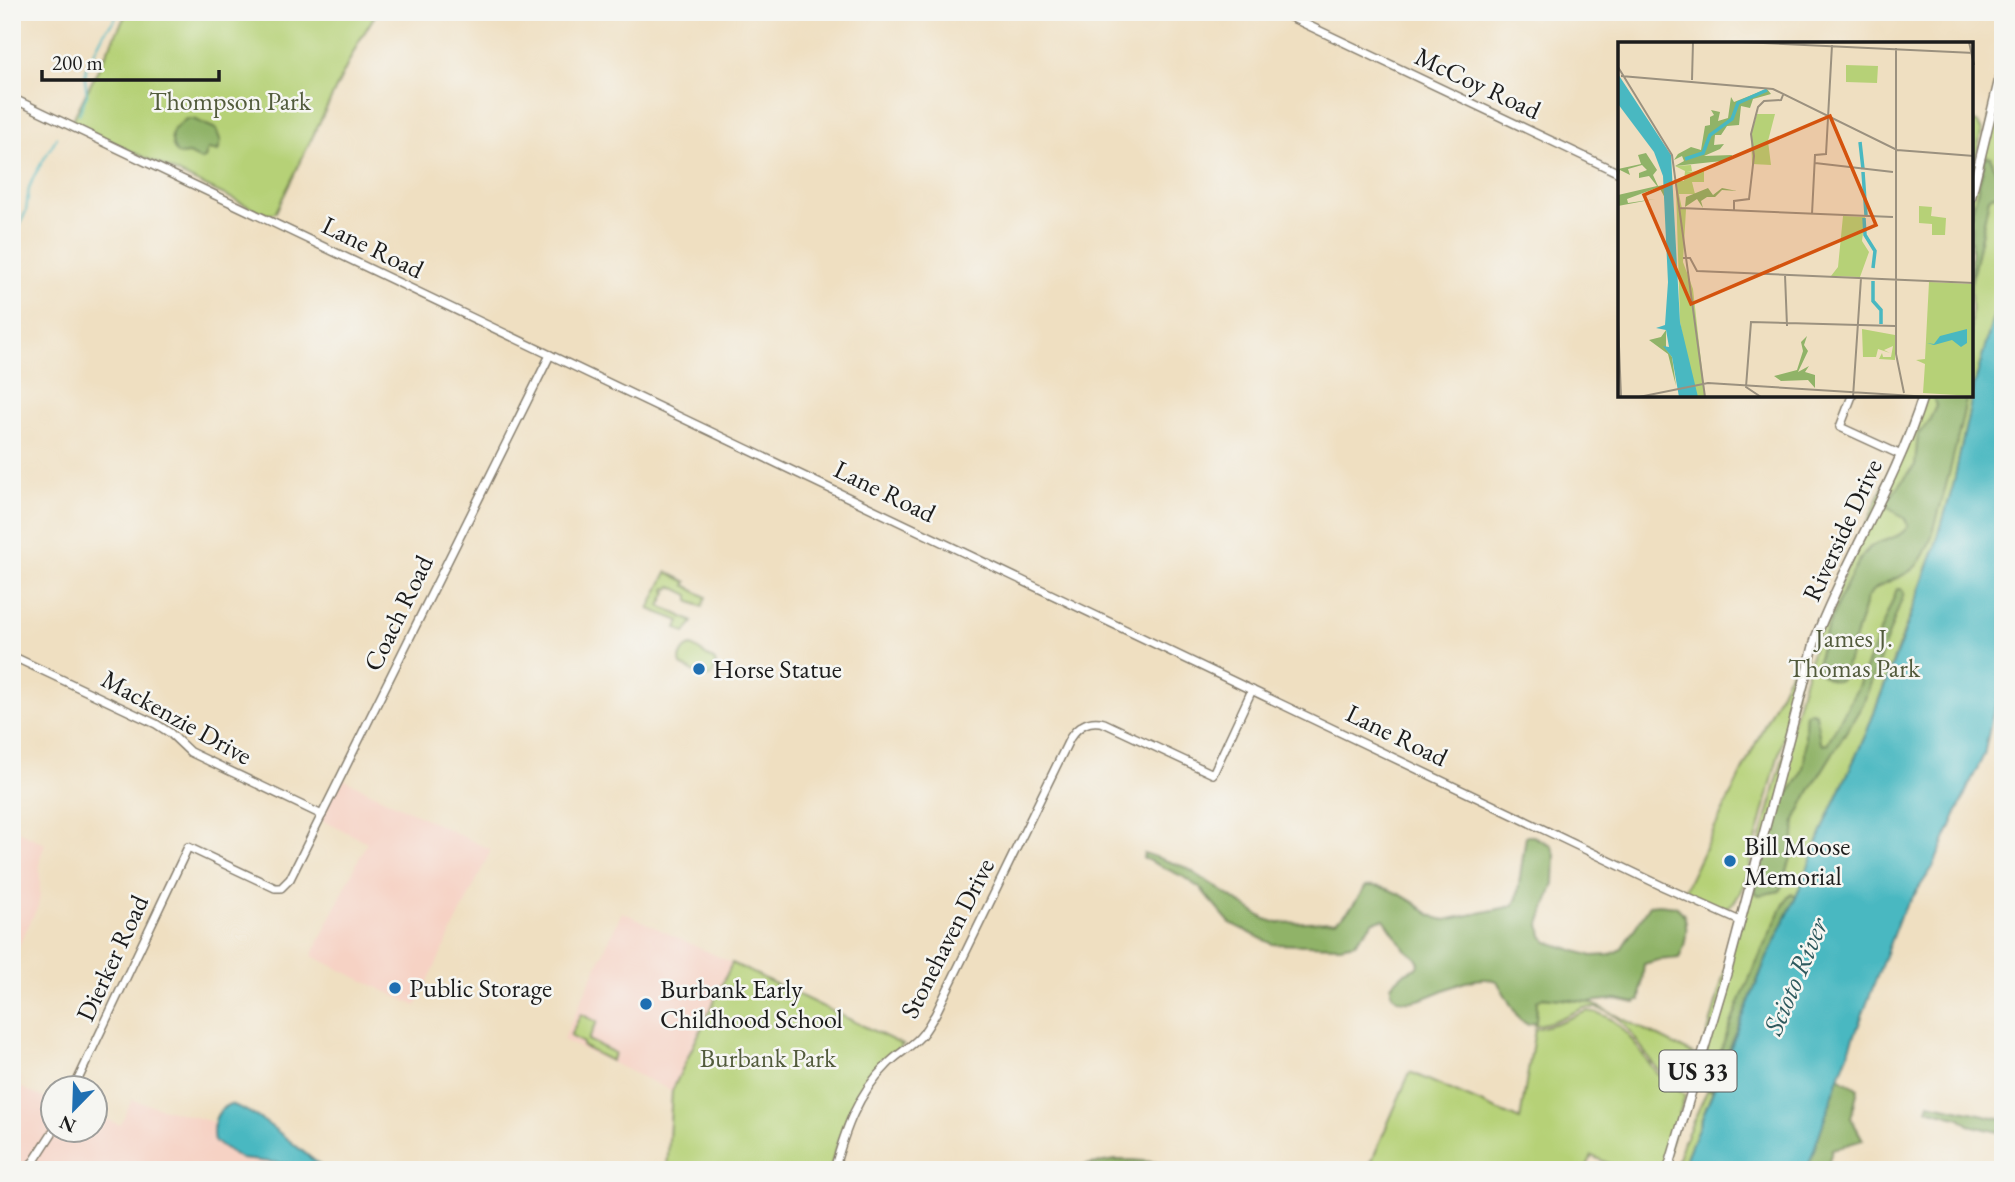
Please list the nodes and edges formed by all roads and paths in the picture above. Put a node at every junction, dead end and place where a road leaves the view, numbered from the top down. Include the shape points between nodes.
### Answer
1 (1280, 12) edge
2 (2003, 64) edge
3 (12, 98) edge
4 (1618, 173) edge
5 (1973, 189) edge
6 (550, 355) junction
7 (1852, 397) edge
8 (1923, 397) edge
9 (1901, 455) junction
10 (12, 656) edge
11 (1252, 690) junction
12 (322, 815) junction
13 (188, 847) joint
14 (1740, 921) junction
15 (80, 1074) edge
16 (45, 1144) edge
17 (25, 1170) edge
18 (834, 1170) edge
19 (1668, 1170) edge

1 - 4 street, McCoy Road
2 - 5 main road
3 - 6 street, Lane Road
6 - 11 street, Lane Road
6 - 12 street, Coach Road
7 - 9 street via 1840,428
8 - 9 main road, Riverside Drive / US 33
9 - 14 main road, Riverside Drive / US 33 via 1816,637
10 - 12 street, Mackenzie Drive via 156,724 190,752
11 - 14 street, Lane Road
11 - 18 street, Stonehaven Drive via 1213,774 1111,726 1093,721 1081,725 1070,738 925,1031 888,1063 858,1103
12 - 13 street, Coach Road via 281,888
13 - 15 street, Dierker Road
14 - 19 main road, Riverside Drive / US 33
16 - 17 street

